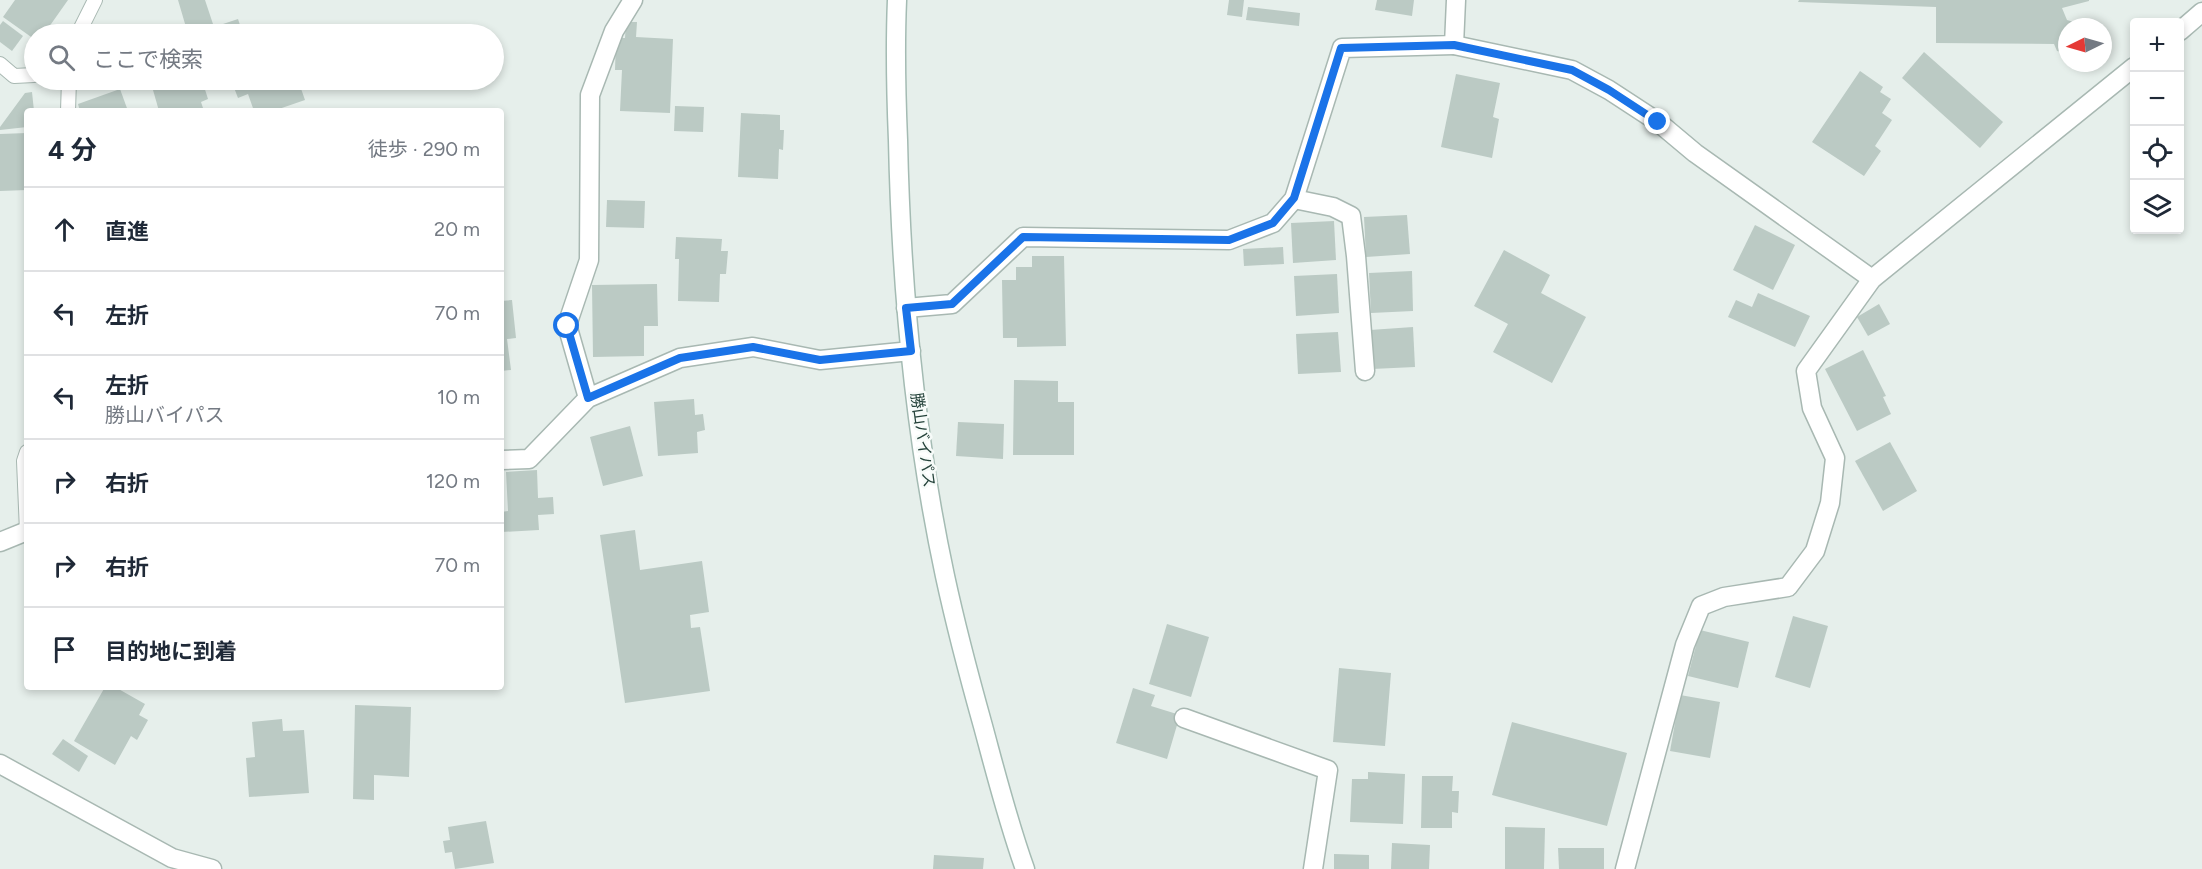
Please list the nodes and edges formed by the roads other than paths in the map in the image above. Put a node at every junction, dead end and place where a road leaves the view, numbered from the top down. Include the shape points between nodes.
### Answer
1 (95, 0) edge
2 (633, 0) edge
3 (897, 0) edge
4 (1456, 0) edge
5 (2202, 12) edge
6 (83, 24) edge
7 (2184, 27) edge
8 (1454, 45) junction
9 (0, 64) edge
10 (2130, 70) edge
11 (24, 76) edge
12 (69, 90) edge
13 (68, 108) edge
14 (1294, 198) junction
15 (1872, 279) junction
16 (906, 308) junction
17 (911, 351) junction
18 (1365, 371) dead end
19 (588, 398) junction
20 (504, 460) edge
21 (24, 532) edge
22 (0, 542) edge
23 (1184, 718) dead end
24 (0, 764) edge
25 (212, 869) edge
26 (1025, 869) edge
27 (1313, 869) edge
28 (1625, 869) edge

1 - 6 lane
2 - 19 street via 614,31 590,95 589,260 567,326
3 - 16 street, 勝山バイパス via 899,199
4 - 8 street
5 - 7 street
8 - 14 street via 1341,48
8 - 15 street via 1572,70 1609,90
9 - 11 lane via 14,76
10 - 15 street
12 - 13 lane
14 - 16 street via 1273,223 1229,240 1023,237 952,304
14 - 18 street via 1333,207 1351,216
15 - 28 street via 1806,371 1812,408 1835,458 1830,503 1815,551 1788,587 1724,597 1701,606 1685,645
16 - 17 street, 勝山バイパス
17 - 19 street via 820,360 753,347 680,358
17 - 26 street, 勝山バイパス via 945,576 973,691
19 - 20 street via 529,459
21 - 22 street
23 - 27 street via 1328,770
24 - 25 street via 172,858

